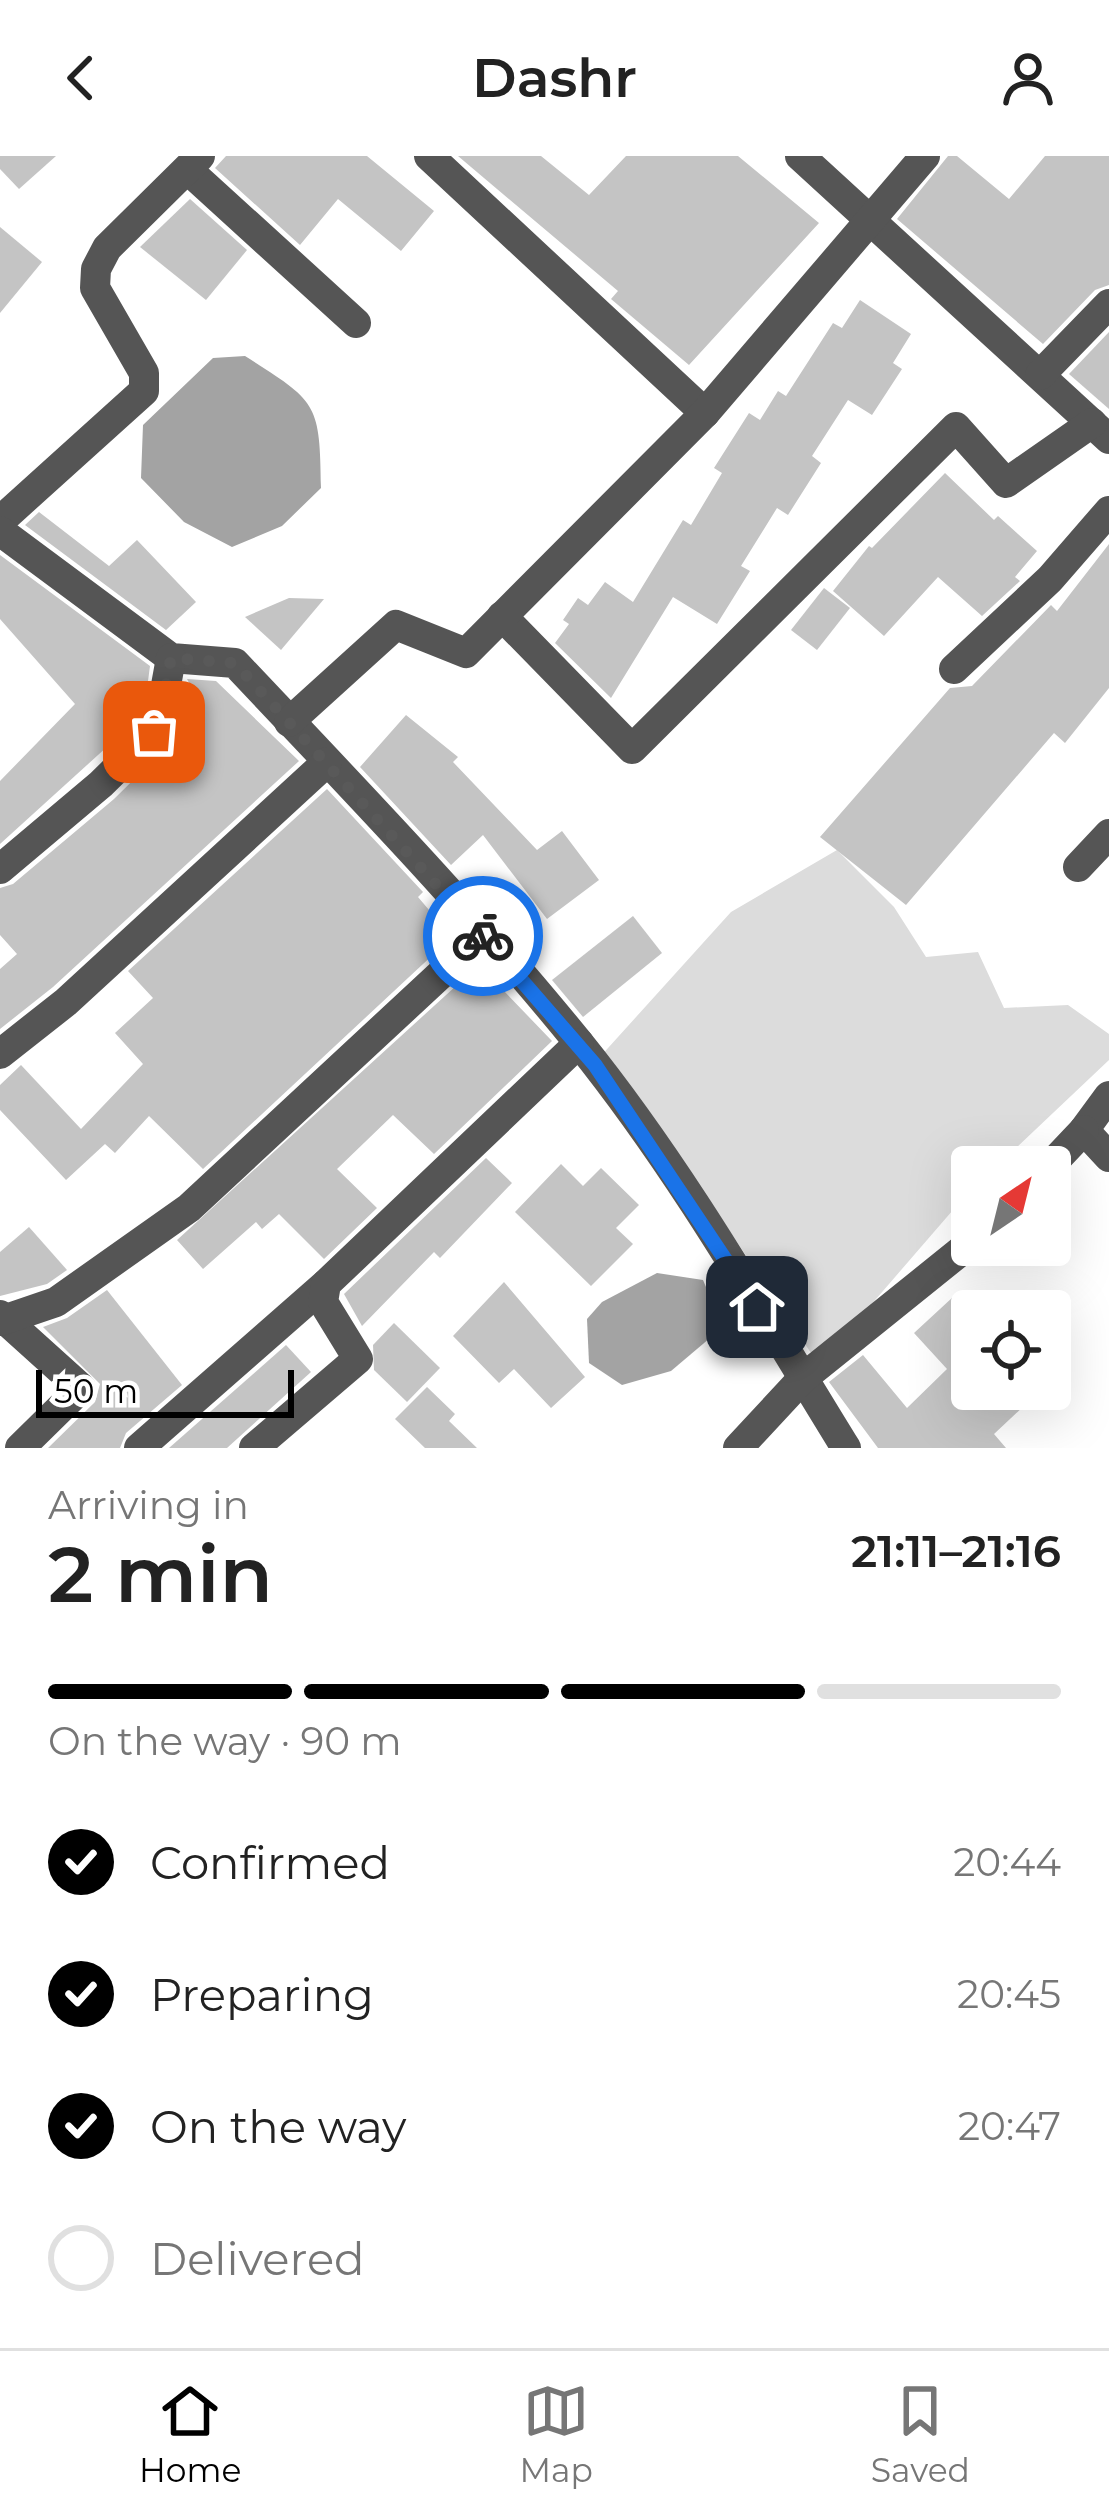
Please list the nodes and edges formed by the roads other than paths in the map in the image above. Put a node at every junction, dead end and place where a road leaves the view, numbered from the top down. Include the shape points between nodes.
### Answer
1 (429, 156) edge
2 (800, 156) edge
3 (925, 156) edge
4 (194, 163) edge
5 (868, 218) junction
6 (1109, 304) edge
7 (356, 323) dead end
8 (1040, 375) junction
9 (705, 413) junction
10 (1100, 431) edge
11 (1109, 511) edge
12 (0, 520) edge
13 (0, 531) edge
14 (502, 616) junction
15 (171, 658) junction
16 (954, 669) dead end
17 (290, 722) junction
18 (327, 762) junction
19 (1109, 834) edge
20 (1078, 867) dead end
21 (0, 869) edge
22 (482, 935) junction
23 (578, 1043) junction
24 (0, 1054) edge
25 (1109, 1096) edge
26 (1084, 1130) junction
27 (1068, 1146) edge
28 (1109, 1157) edge
29 (951, 1259) edge
30 (326, 1284) junction
31 (2, 1319) edge
32 (803, 1378) junction
33 (260, 1446) edge
34 (20, 1448) edge
35 (140, 1448) edge
36 (738, 1448) edge
37 (846, 1448) edge

1 - 9 street
2 - 5 street
3 - 5 street
4 - 7 street
4 - 12 street via 107,248 96,269 94,288 143,373 144,391
5 - 8 street
5 - 9 street
6 - 8 street
8 - 10 street
9 - 14 street
10 - 14 street via 1006,483 956,427 632,749
11 - 16 street
13 - 15 street
14 - 17 street via 466,652 397,625
15 - 17 street via 235,663
15 - 21 street via 165,691 180,706
17 - 18 street
18 - 22 street
18 - 24 street
19 - 20 street
22 - 23 street
22 - 31 street via 189,1208 56,1302
23 - 30 street
23 - 32 street
25 - 26 street
26 - 27 street
26 - 28 street
29 - 32 street
30 - 33 street via 323,1302 358,1360
30 - 35 street
31 - 34 street via 81,1388
32 - 36 street
32 - 37 street

